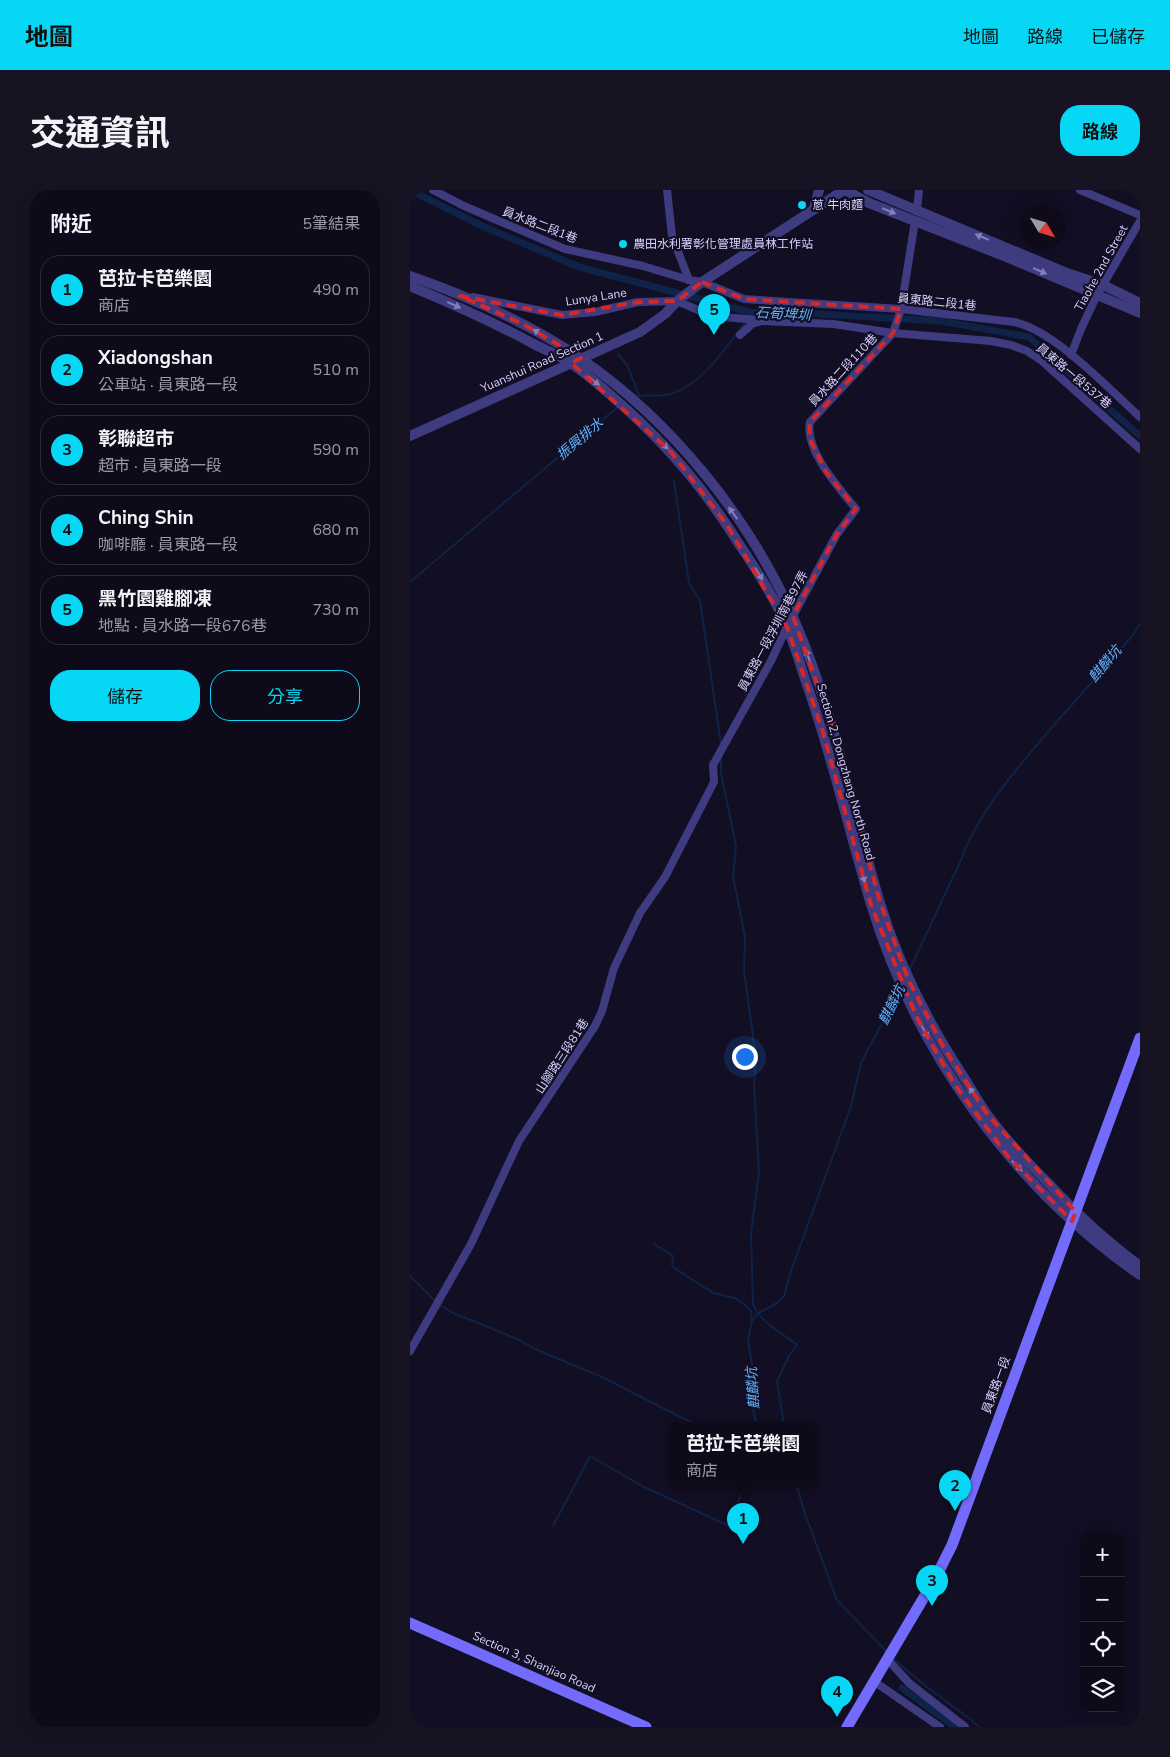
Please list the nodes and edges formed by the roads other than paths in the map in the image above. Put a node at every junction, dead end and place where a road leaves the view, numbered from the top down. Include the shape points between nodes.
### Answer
1 (433, 190) edge
2 (667, 190) edge
3 (819, 190) edge
4 (845, 190) edge
5 (868, 190) edge
6 (919, 190) edge
7 (1080, 190) edge
8 (886, 194) edge
9 (814, 208) junction
10 (917, 210) junction
11 (1140, 215) edge
12 (915, 221) junction
13 (1140, 221) edge
14 (689, 280) junction
15 (411, 282) edge
16 (702, 282) junction
17 (1103, 285) junction
18 (1097, 295) junction
19 (460, 296) junction
20 (677, 301) junction
21 (1140, 303) edge
22 (900, 309) junction
23 (1140, 313) edge
24 (762, 321) junction
25 (893, 334) junction
26 (740, 335) dead end
27 (1071, 355) junction
28 (581, 358) junction
29 (571, 363) junction
30 (1140, 417) edge
31 (410, 436) edge
32 (1140, 449) edge
33 (856, 509) joint
34 (793, 616) junction
35 (787, 627) junction
36 (714, 765) joint
37 (904, 980) junction
38 (1140, 1038) edge
39 (1074, 1216) junction
40 (1140, 1266) edge
41 (1140, 1275) edge
42 (410, 1351) edge
43 (410, 1623) edge
44 (888, 1660) junction
45 (874, 1682) junction
46 (646, 1727) edge
47 (847, 1727) edge
48 (940, 1727) edge
49 (965, 1727) edge

1 - 14 street, 員水路二段1巷 via 565,249
2 - 14 street via 672,236
3 - 9 street
4 - 9 street, Yuanshui Road Section 1
4 -> 12 street
5 - 8 street
6 - 10 street
7 - 11 street
8 - 10 street
9 - 16 street, Yuanshui Road Section 1
17 -> 10 street
12 -> 18 street
12 - 22 street
13 - 17 street, Tiaohe 2nd Street
14 - 16 street, 員水路二段1巷
15 - 19 street
15 -> 29 street
16 - 20 street, Yuanshui Road Section 1
16 - 22 street, 員東路二段1巷 via 744,299
17 - 18 street, Tiaohe 2nd Street
17 - 21 street
18 - 23 street
18 - 27 street, Tiaohe 2nd Street
19 - 20 street, Lunya Lane via 562,315 638,302
28 -> 19 street via 523,324
20 - 24 street, 員東路一段537巷 via 712,316
20 - 28 street, Yuanshui Road Section 1 via 640,332
22 - 25 street
22 - 27 street, 員東路二段1巷 via 1026,325
24 - 25 street, 員東路一段537巷 via 833,324
24 - 26 street via 752,324
25 - 32 street, 員東路一段537巷 via 991,341 1027,351 1058,374
25 - 33 street, 員水路二段110巷 via 810,422 810,437 826,472
27 - 30 street, 員東路二段1巷
28 - 29 street, Yuanshui Road Section 1
34 -> 28 street, Section 2, Dongzhang North Road via 768,567 702,472 625,392
29 - 31 street, Yuanshui Road Section 1
29 -> 35 street, Section 2, Dongzhang North Road via 628,410 696,480 758,573
33 - 34 street, 員東路一段浮圳南巷97弄 via 837,534
34 - 35 street, 員東路一段浮圳南巷97弄
37 -> 34 street, Section 2, Dongzhang North Road via 832,726
35 - 36 street, 員東路一段浮圳南巷97弄
35 -> 37 street, Section 2, Dongzhang North Road via 822,728 871,905
36 - 42 street, 山腳路三段81巷 via 714,782 665,877 640,912 614,968 596,1026 519,1141 471,1244
37 - 39 street, Section 2, Dongzhang North Road via 936,1054 981,1120 1010,1158
38 - 39 main road, 員東路一段
39 - 40 street, Section 2, Dongzhang North Road
39 - 41 street, Section 2, Dongzhang North Road via 1120,1261
39 - 44 main road, 員東路一段 via 952,1545
43 - 46 main road, Section 3, Shanjiao Road
44 - 45 main road, 員東路一段
44 - 49 street via 909,1683
45 - 47 main road, 員東路一段
45 - 48 street

